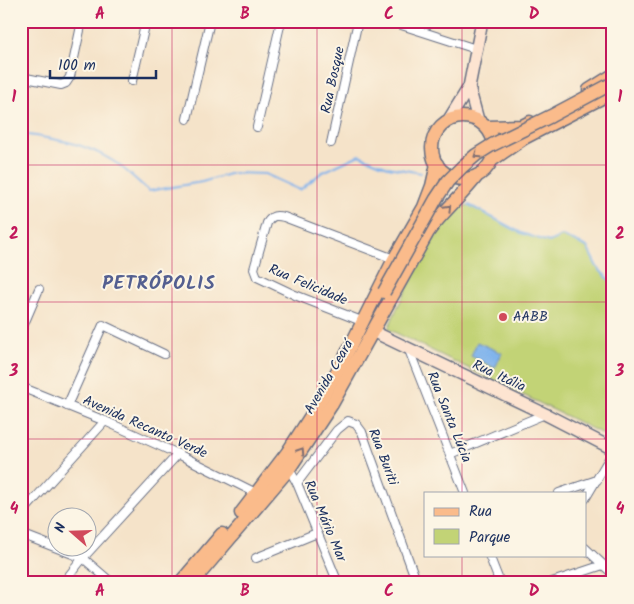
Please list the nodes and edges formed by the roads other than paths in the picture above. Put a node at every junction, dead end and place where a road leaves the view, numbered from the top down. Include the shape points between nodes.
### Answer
1 (82, 21) edge
2 (146, 21) edge
3 (210, 21) edge
4 (281, 21) edge
5 (358, 21) edge
6 (388, 21) edge
7 (482, 21) edge
8 (476, 49) junction
9 (613, 75) edge
10 (21, 77) edge
11 (132, 81) dead end
12 (613, 83) edge
13 (469, 86) junction
14 (613, 92) edge
15 (187, 119) dead end
16 (448, 121) junction
17 (482, 124) junction
18 (257, 127) dead end
19 (331, 143) dead end
20 (492, 160) junction
21 (436, 164) junction
22 (477, 176) junction
23 (394, 260) junction
24 (39, 289) dead end
25 (365, 319) junction
26 (21, 331) edge
27 (372, 331) junction
28 (409, 350) junction
29 (164, 354) dead end
30 (21, 387) edge
31 (67, 406) junction
32 (545, 414) junction
33 (104, 421) junction
34 (613, 451) edge
35 (178, 454) junction
36 (450, 454) junction
37 (289, 469) junction
38 (597, 480) junction
39 (297, 483) junction
40 (465, 492) edge
41 (562, 492) edge
42 (256, 493) junction
43 (586, 497) edge
44 (21, 514) edge
45 (317, 533) junction
46 (21, 534) edge
47 (586, 549) edge
48 (489, 556) edge
49 (83, 558) junction
50 (256, 558) dead end
51 (603, 565) junction
52 (577, 574) junction
53 (613, 574) edge
54 (63, 583) edge
55 (112, 583) edge
56 (180, 583) edge
57 (192, 583) edge
58 (338, 583) edge
59 (417, 583) edge
60 (500, 583) edge
61 (550, 583) edge
62 (580, 583) edge

1 - 10 street via 66,83 61,85
2 - 11 street
3 - 15 street
4 - 18 street
5 - 19 street, Rua Bosque
6 - 8 street
7 - 8 street
8 - 13 street
9 - 17 main road via 522,126
12 -> 25 main road, bridge via 492,146 462,167 436,199 384,292
13 - 16 street
13 - 17 street
14 - 20 main road via 524,138
16 - 17 main road via 461,117
16 - 21 main road via 437,131 433,142
17 - 20 main road via 494,143
20 - 22 main road
21 - 22 main road via 454,178
21 - 23 main road via 428,198
27 -> 22 main road, Avenida Ceará via 428,232
23 - 25 main road
23 - 25 street, Rua Felicidade via 284,217 271,217 267,222 254,269 257,277 295,295
24 - 26 street
25 - 42 main road, Avenida Ceará via 321,400
27 - 28 street, Rua Itália
37 -> 27 main road, Avenida Ceará via 332,404
28 - 32 street, Rua Itália
28 - 36 street, Rua Santa Lúcia
29 - 31 street via 103,325
30 - 31 street, Avenida Recanto Verde
31 - 33 street, Avenida Recanto Verde
32 - 34 street, Rua Itália
32 - 36 street
33 - 35 street, Avenida Recanto Verde
33 - 44 street
34 - 38 street
35 - 42 street, Avenida Recanto Verde
35 - 49 street
36 - 40 street, Rua Santa Lúcia
37 - 39 street, Rua Mário Mar
37 - 57 main road, Avenida Ceará
38 - 41 street
38 - 43 street
39 - 45 street, Rua Mário Mar
39 - 59 street, Rua Buriti via 337,430 348,421 356,424 362,432
42 - 56 main road, Avenida Ceará
45 - 50 street
45 - 58 street, Rua Mário Mar
46 - 49 street
47 - 51 street
48 - 60 street
49 - 54 street
49 - 55 street
51 - 52 street
51 - 53 street
52 - 61 street
52 - 62 street

